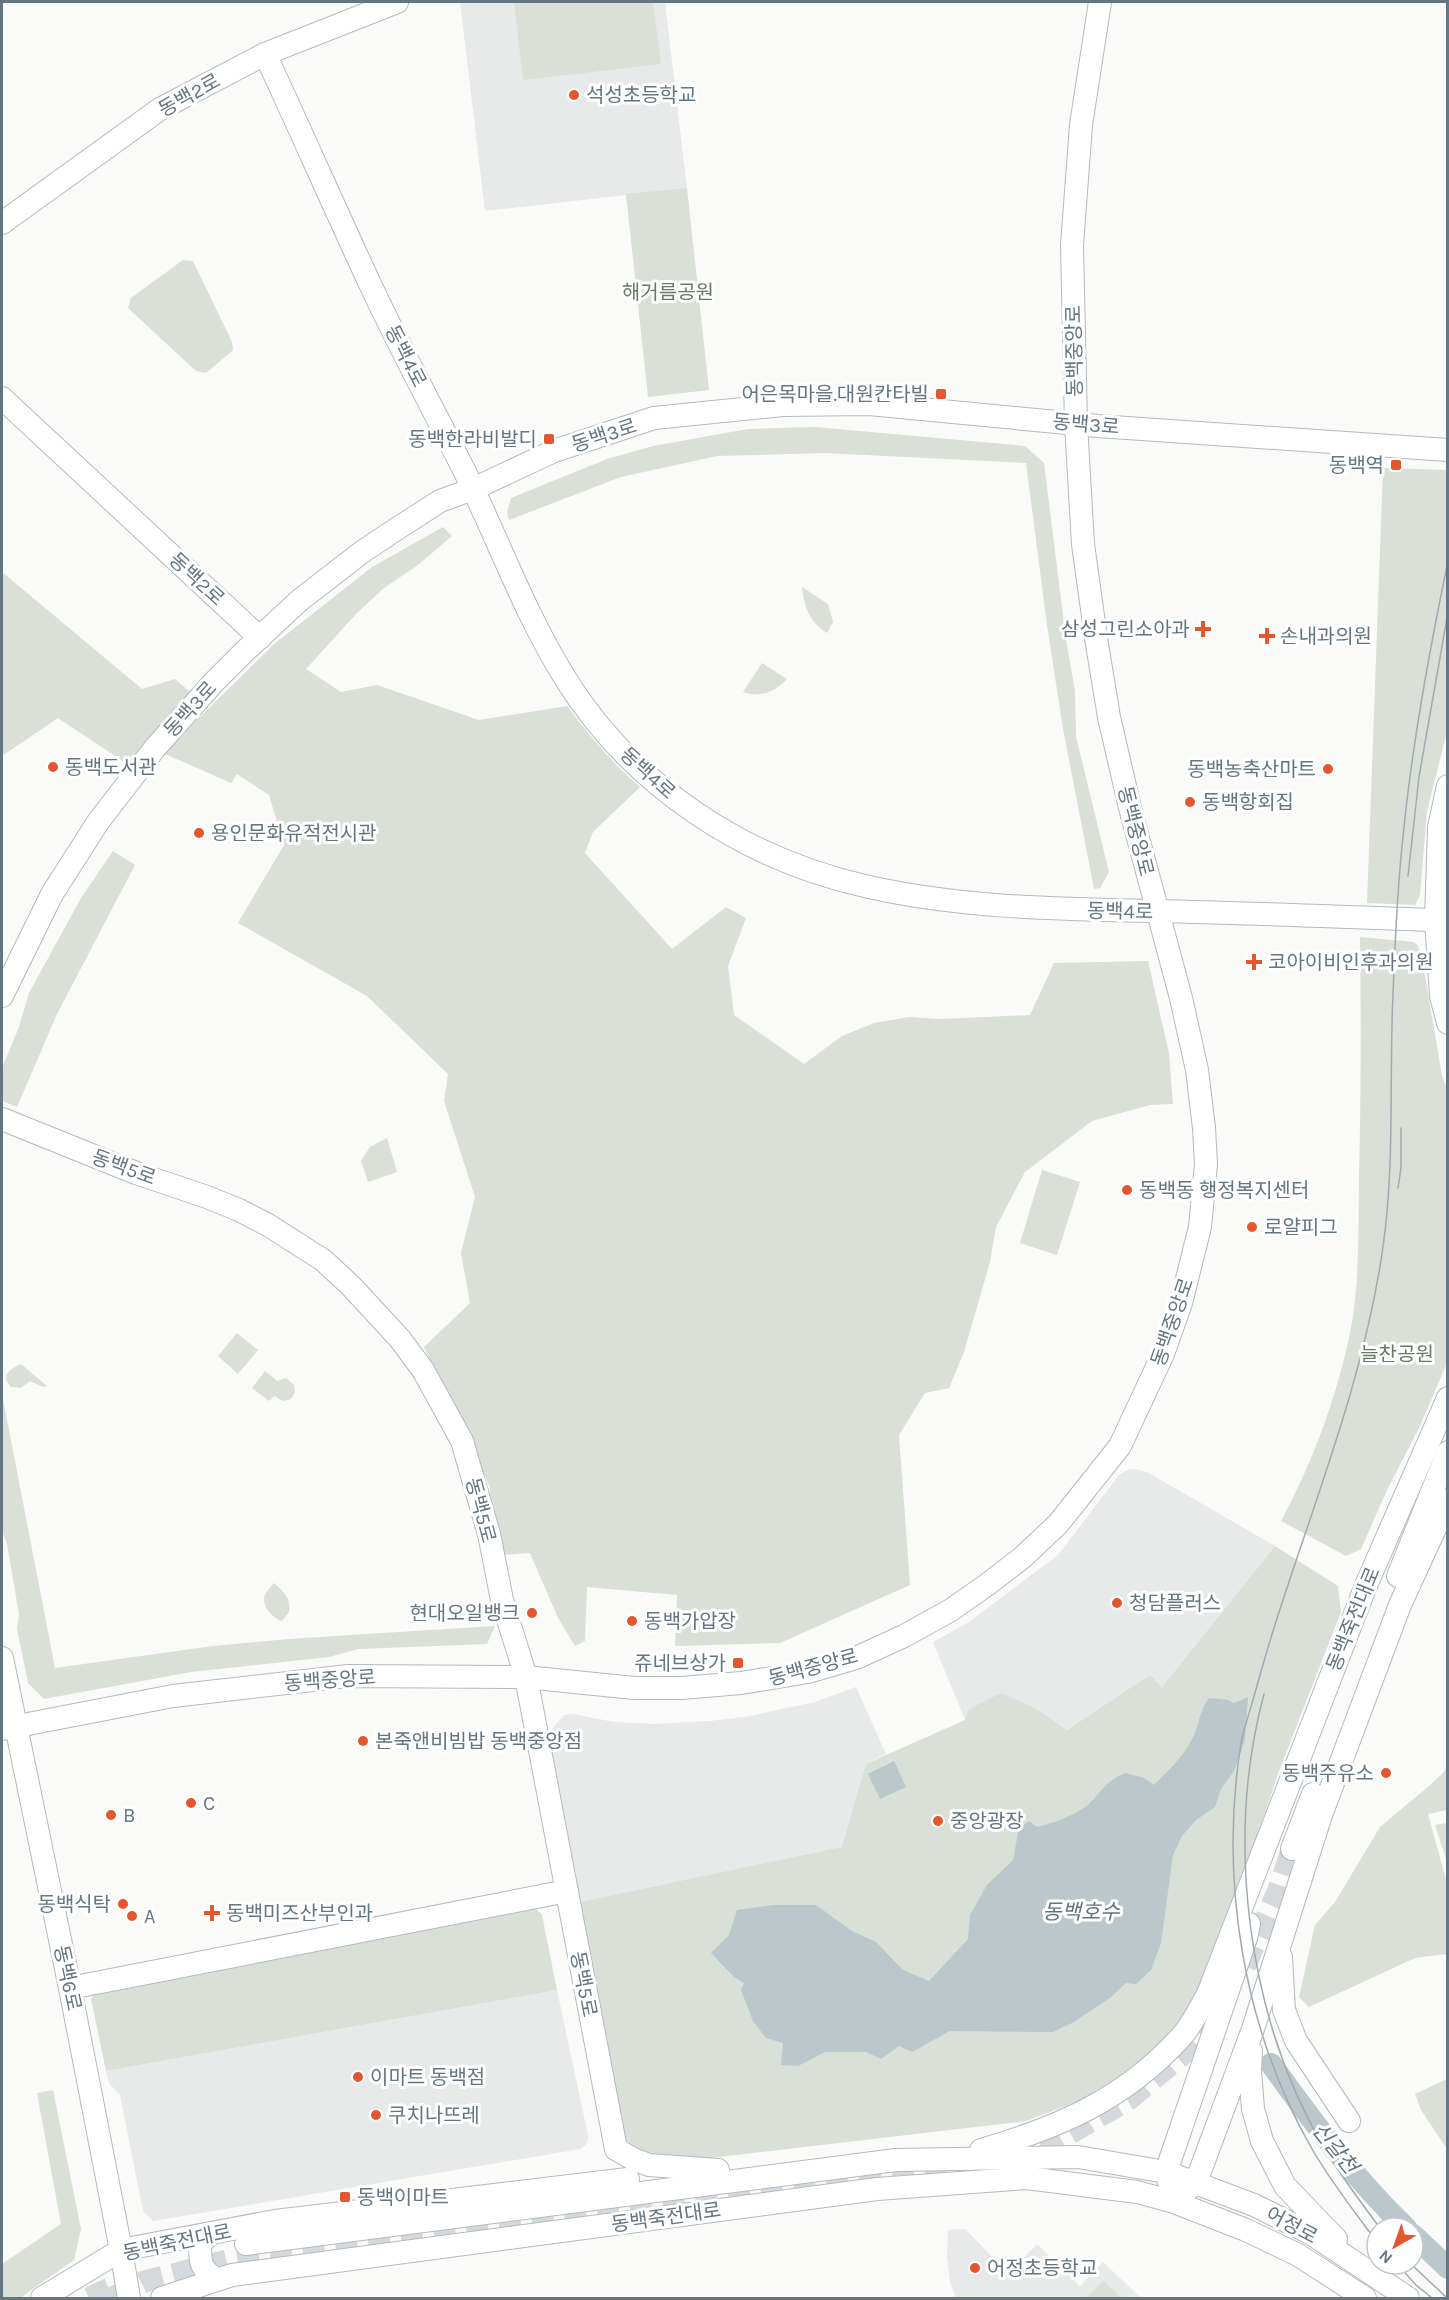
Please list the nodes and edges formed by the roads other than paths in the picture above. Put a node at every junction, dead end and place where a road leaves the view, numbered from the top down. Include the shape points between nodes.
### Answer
1 (397, 2) edge
2 (1100, 2) edge
3 (265, 54) junction
4 (2, 223) edge
5 (2, 398) edge
6 (1076, 424) junction
7 (1448, 450) edge
8 (473, 489) junction
9 (260, 638) junction
10 (1448, 786) edge
11 (1157, 911) junction
12 (1436, 920) junction
13 (2, 996) edge
14 (1448, 1023) edge
15 (2, 1119) edge
16 (1448, 1398) edge
17 (1448, 1452) edge
18 (1448, 1500) edge
19 (2, 1658) edge
20 (526, 1677) junction
21 (8, 1728) edge
22 (1266, 1843) junction
23 (1292, 1849) tunnel mouth
24 (567, 1891) junction
25 (1280, 1945) junction
26 (70, 1988) junction
27 (1252, 2029) junction
28 (1209, 2042) junction
29 (1228, 2096) junction
30 (1349, 2121) dead end
31 (616, 2149) junction
32 (957, 2158) junction
33 (896, 2160) junction
34 (718, 2170) junction
35 (1166, 2172) junction
36 (1196, 2182) junction
37 (545, 2188) junction
38 (1174, 2202) junction
39 (212, 2234) junction
40 (246, 2244) dead end
41 (122, 2250) junction
42 (1363, 2266) junction
43 (216, 2279) junction
44 (42, 2298) edge
45 (129, 2298) edge
46 (162, 2298) edge
47 (1365, 2298) edge
48 (1408, 2298) edge

1 - 3 street, 동백2로
2 - 6 street, 동백중앙로 via 1083,104 1074,213
3 - 4 street, 동백2로 via 160,109
3 - 8 street, 동백4로 via 372,289
5 - 9 street, 동백2로
6 - 7 street, 동백3로
6 - 8 street, 동백3로 via 869,404 730,409 654,418 554,451
6 - 11 street, 동백중앙로 via 1083,544 1109,717
8 - 9 street, 동백3로 via 440,501 362,552 300,600
8 - 11 street, 동백4로 via 539,631 583,705 649,777 723,831 802,868 890,891 1053,910
9 - 13 street, 동백3로 via 182,717 98,822 52,894
10 - 12 street via 1438,827
11 - 12 street, 동백4로
11 - 20 street, 동백중앙로 via 1181,998 1201,1101 1206,1164 1200,1227 1181,1303 1140,1406 1120,1446 1072,1508 1023,1557 969,1598 904,1636 836,1665 776,1679 682,1688 634,1688
12 - 14 street via 1441,996
15 - 20 street, 동백5로 via 239,1210 323,1260 376,1311 423,1370 462,1441 489,1534 502,1600
16 - 22 street, 동백죽전대로 via 1367,1582
17 - 23 street, 동백죽전대로
18 - 25 street via 1400,1605 1321,1815
19 - 21 street, 동백6로
20 - 21 street, 동백중앙로 via 348,1676 173,1696
20 - 24 street, 동백5로
21 - 26 street, 동백6로
22 - 28 street via 1246,1938
22 - 32 street via 1208,1995 1183,2035 1151,2067 1077,2116
24 - 26 street
24 - 31 street, 동백5로
25 - 27 street
25 - 30 street via 1284,2010 1296,2041
26 - 41 street, 동백6로
27 - 29 street
27 - 42 street via 1253,2109 1262,2141 1285,2186
28 - 29 street via 1211,2100 1218,2104
28 - 35 street
29 - 36 street
31 - 34 street via 649,2165
31 - 37 street via 591,2173
32 - 33 street, 동백죽전대로
32 - 35 street, 동백죽전대로 via 1078,2157
33 - 34 street, 동백죽전대로
33 - 40 street, 동백죽전대로
34 - 37 street, 동백죽전대로
35 - 36 street, 어정로
35 - 38 street
36 - 38 street
36 - 42 street, 어정로 via 1312,2234
37 - 39 street, 동백죽전대로 via 275,2221
38 - 43 street, 동백죽전대로 via 1137,2192 1027,2178 877,2189
38 - 47 street, 어정로 via 1298,2255
39 - 41 street, 동백죽전대로
39 - 43 street via 200,2243 200,2259 204,2270
41 - 44 street, 동백죽전대로
41 - 45 street, 동백6로
42 - 48 street, 어정로
43 - 46 street, 동백죽전대로

